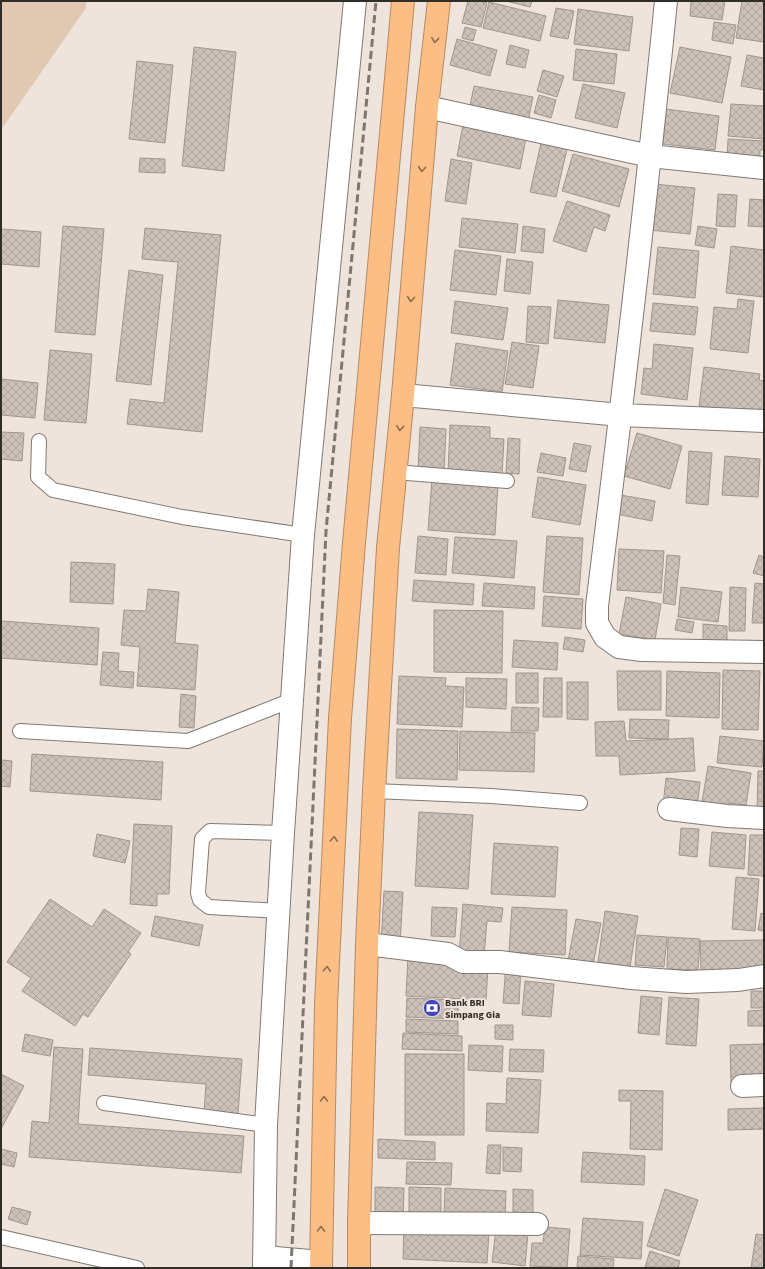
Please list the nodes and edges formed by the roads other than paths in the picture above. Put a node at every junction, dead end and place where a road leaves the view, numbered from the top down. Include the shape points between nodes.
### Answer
1 (355, 1) edge
2 (403, 1) edge
3 (439, 1) edge
4 (666, 1) edge
5 (428, 107) junction
6 (650, 156) junction
7 (764, 168) edge
8 (403, 396) junction
9 (621, 415) junction
10 (764, 421) edge
11 (39, 441) dead end
12 (395, 472) junction
13 (508, 481) dead end
14 (303, 535) junction
15 (354, 543) junction
16 (388, 548) junction
17 (764, 652) edge
18 (292, 700) junction
19 (20, 731) dead end
20 (374, 791) junction
21 (580, 803) dead end
22 (669, 809) dead end
23 (764, 818) edge
24 (282, 834) junction
25 (279, 911) junction
26 (367, 944) junction
27 (764, 976) edge
28 (764, 1085) edge
29 (742, 1086) dead end
30 (104, 1103) dead end
31 (266, 1125) junction
32 (359, 1222) junction
33 (537, 1224) dead end
34 (1, 1237) edge
35 (264, 1262) edge
36 (321, 1265) edge
37 (137, 1268) edge
38 (359, 1268) edge

1 - 14 street
2 - 15 highway
3 -> 5 highway
4 - 6 street
5 - 6 street
5 -> 8 highway
6 - 7 street
6 - 9 street
8 - 9 street
8 -> 12 highway
9 - 10 street
9 - 17 street via 597,606 597,623 605,637 619,646 642,650
11 - 14 lane via 38,477 54,490 182,517
12 - 13 lane
12 - 16 highway
14 - 18 street
15 - 16 highway
36 -> 15 highway via 326,1004 340,718
16 - 20 highway
18 - 19 lane via 188,741
18 - 24 street
20 - 21 lane
20 - 26 highway
22 - 23 street
24 - 25 street
24 - 25 lane via 210,831 202,839 198,893 200,900 209,907
25 - 31 street
26 - 27 street via 448,954 463,962 500,962 631,978 686,982
26 - 32 highway
28 - 29 street
30 - 31 lane
31 - 35 street
32 - 33 street
32 - 38 highway
34 - 37 lane
35 - 36 street

